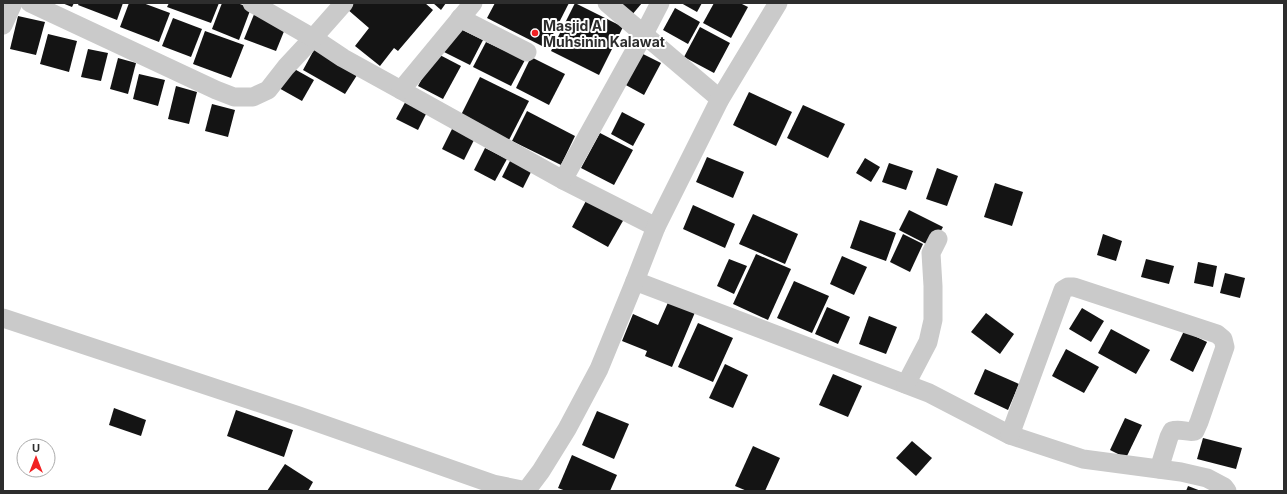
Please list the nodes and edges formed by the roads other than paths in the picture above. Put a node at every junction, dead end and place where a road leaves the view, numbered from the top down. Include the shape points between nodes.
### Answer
1 (13, 3) edge
2 (30, 3) edge
3 (252, 3) edge
4 (344, 3) edge
5 (473, 3) edge
6 (607, 3) edge
7 (660, 3) edge
8 (778, 3) edge
9 (460, 18) junction
10 (3, 25) edge
11 (644, 34) junction
12 (314, 38) junction
13 (527, 52) dead end
14 (401, 90) junction
15 (720, 100) junction
16 (563, 180) junction
17 (656, 227) junction
18 (938, 239) dead end
19 (635, 281) junction
20 (3, 318) edge
21 (906, 384) junction
22 (1010, 435) junction
23 (1159, 470) junction
24 (486, 488) edge
25 (527, 491) edge
26 (1227, 491) edge

1 - 10 street
2 - 12 street via 234,97 253,97 268,90
3 - 12 street
4 - 12 street
5 - 9 street
6 - 11 street
7 - 11 street
8 - 15 street
9 - 13 street
9 - 14 street
11 - 15 street
11 - 16 street
12 - 14 street via 342,58
14 - 16 street
15 - 17 street
16 - 17 street
17 - 19 street
18 - 21 street via 931,253 933,320 928,342
19 - 21 street
19 - 25 street via 599,369 567,429
20 - 24 street via 299,416
21 - 22 street via 929,393
22 - 23 street via 1082,459
22 - 23 street via 1063,290 1074,287 1217,334 1224,339 1224,347 1200,422 1195,431 1172,431
23 - 26 street via 1208,478
24 - 25 street

